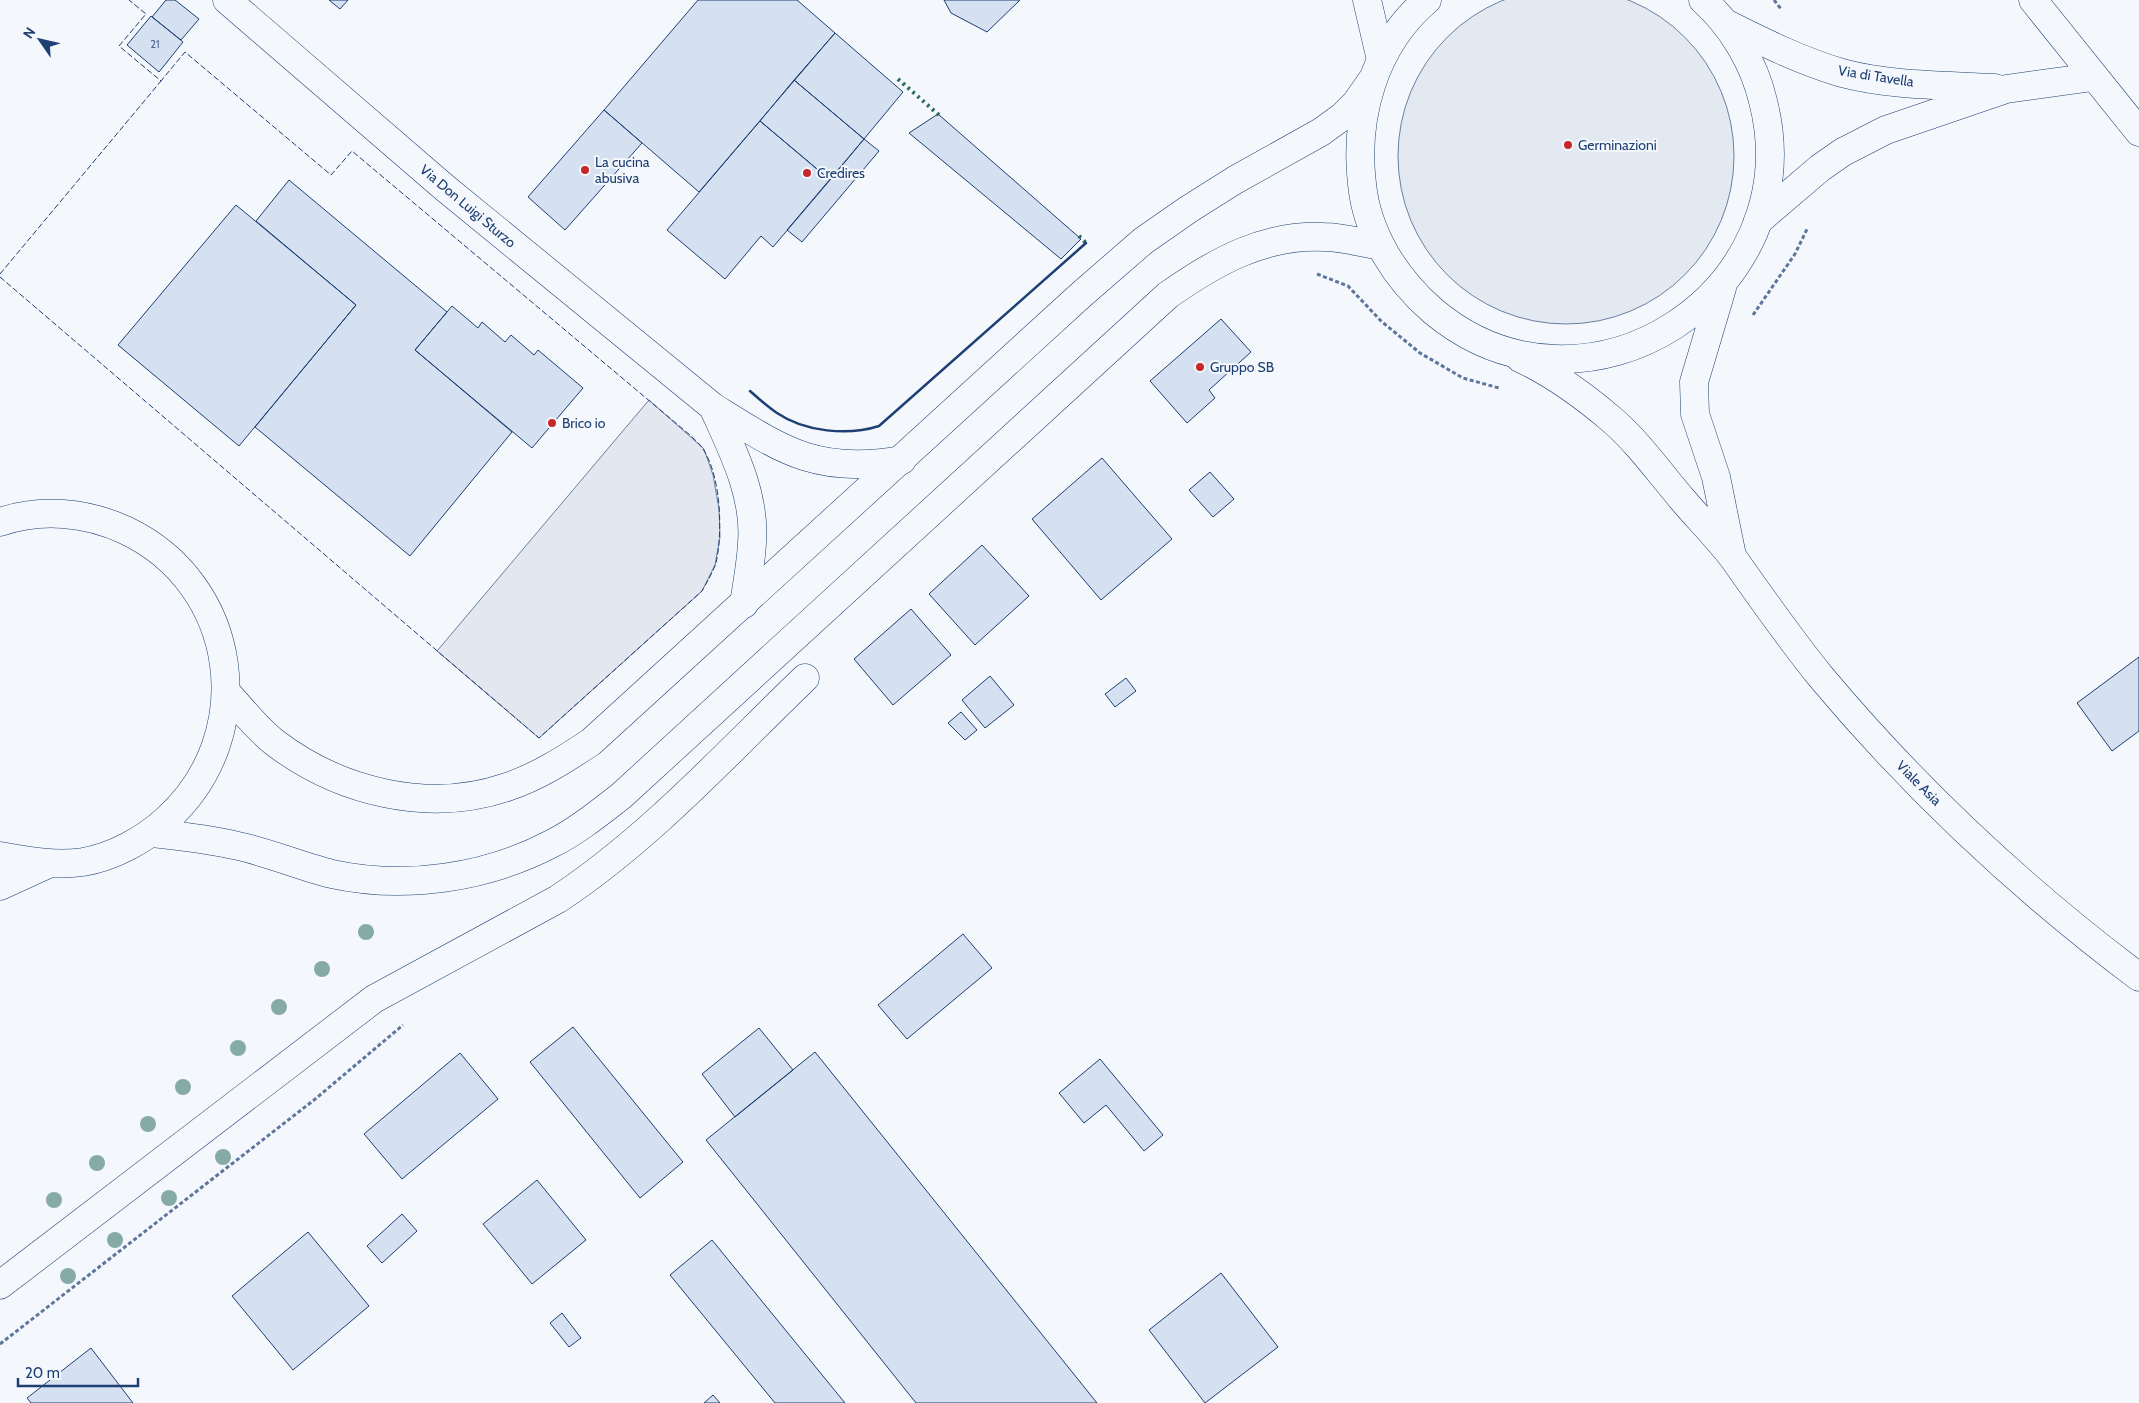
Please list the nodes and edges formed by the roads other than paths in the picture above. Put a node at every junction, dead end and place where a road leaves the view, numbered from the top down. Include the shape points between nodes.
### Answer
1 (227, 0) edge
2 (1367, 0) edge
3 (1427, 0) edge
4 (1702, 0) edge
5 (2033, 0) edge
6 (1721, 12) edge
7 (1376, 70) junction
8 (2093, 77) junction
9 (2006, 89) junction
10 (2139, 132) edge
11 (1758, 221) junction
12 (1381, 246) junction
13 (1724, 283) junction
14 (1502, 349) junction
15 (713, 407) junction
16 (902, 460) junction
17 (0, 522) edge
18 (1732, 557) junction
19 (744, 604) junction
20 (805, 678) dead end
21 (227, 693) junction
22 (152, 833) junction
23 (0, 856) edge
24 (48, 864) junction
25 (0, 886) edge
26 (2139, 977) edge
27 (0, 1285) edge

1 - 15 main road, Via Don Luigi Sturzo via 445,188
2 - 7 main road
3 - 7 main road via 1399,31
4 - 6 main road
5 - 8 main road
6 - 9 main road, Via di Tavella via 1796,58 1843,73 1888,81
6 - 11 main road via 1755,76 1768,118 1767,188
7 - 12 main road via 1364,107 1359,135 1359,164 1367,211
7 - 16 main road via 1356,103 1321,132 1235,180 1143,241
8 - 9 main road, Via di Tavella
8 - 10 main road
9 - 11 main road, Via di Tavella via 1886,130 1843,152
11 - 13 main road via 1744,253
12 - 14 main road via 1419,299 1472,337
12 - 22 main road via 1326,236 1275,241 1245,249 1220,261 1168,295 621,796 585,824 553,843 506,862 454,876 378,881 332,874 222,842
13 - 14 main road via 1671,329 1614,352 1572,359 1536,357
13 - 18 main road via 1694,382 1695,414 1716,477
14 - 18 main road, Viale Asia via 1560,381 1611,419
15 - 16 main road, Via Don Luigi Sturzo via 793,454 826,463 870,466
15 - 19 main road, Via Don Luigi Sturzo via 740,468 751,516 753,541
16 - 19 main road
17 - 21 main road via 17,516 62,513 106,521 146,540 181,569 206,606 222,648
18 - 26 main road, Viale Asia via 1820,675 1918,782 2040,898
19 - 21 main road via 591,742 541,773 474,796 405,797 342,781 273,742
20 - 27 main road via 626,850 585,882 374,999
21 - 22 main road via 221,734 206,772 182,805
22 - 24 main road via 120,850 84,861
23 - 24 main road
24 - 25 main road

